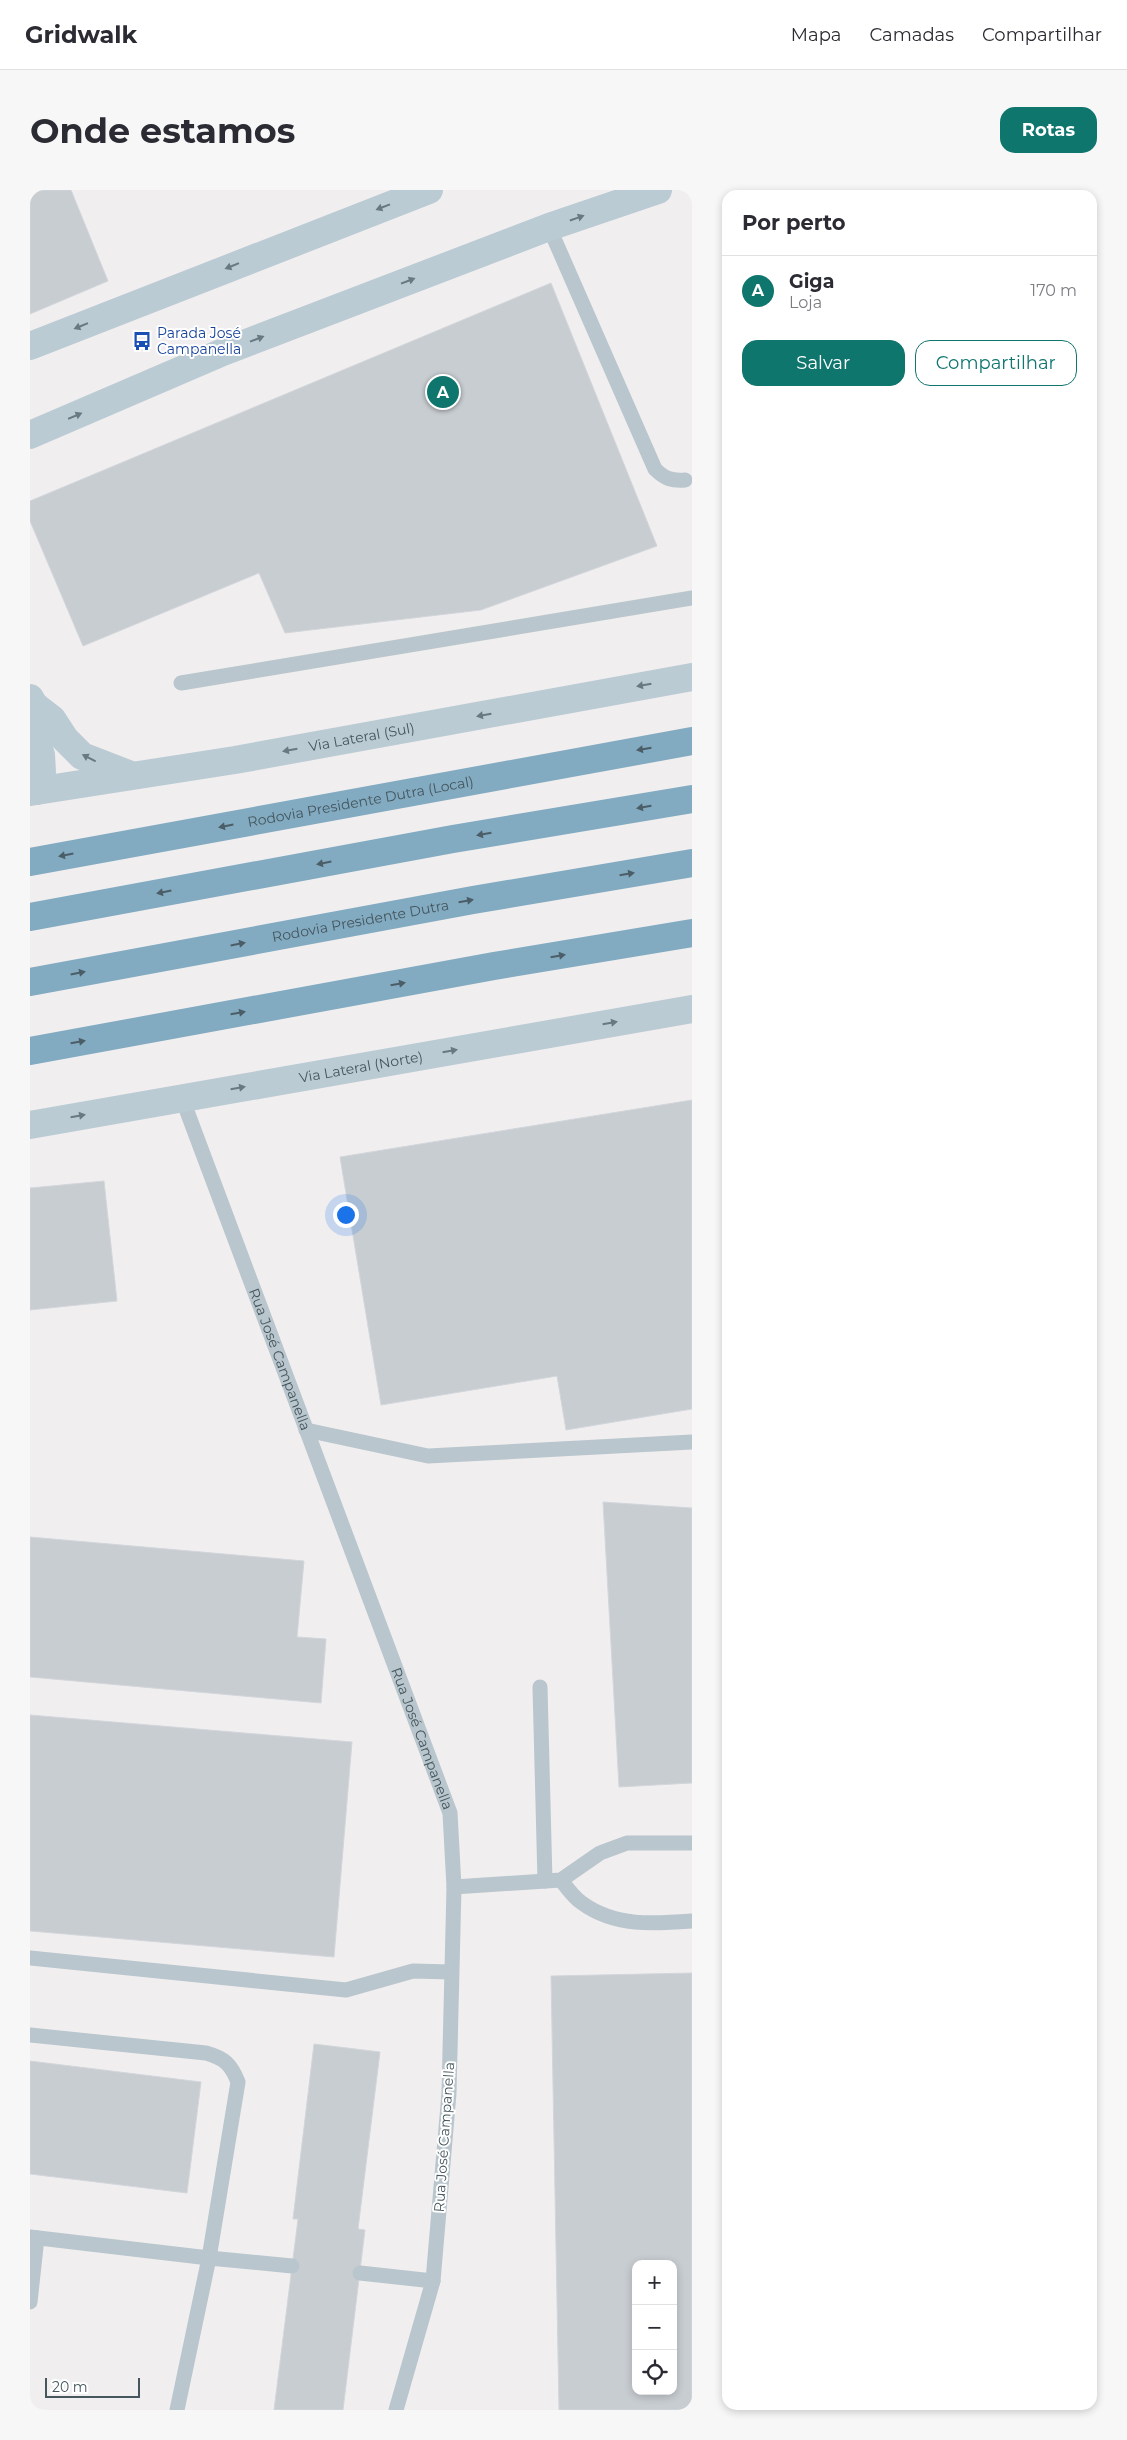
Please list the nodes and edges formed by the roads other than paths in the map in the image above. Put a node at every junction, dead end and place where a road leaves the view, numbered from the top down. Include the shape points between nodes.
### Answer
1 (429, 190) edge
2 (658, 190) edge
3 (549, 227) junction
4 (30, 346) edge
5 (30, 435) edge
6 (685, 480) dead end
7 (692, 598) edge
8 (692, 677) edge
9 (181, 683) dead end
10 (32, 702) edge
11 (692, 741) edge
12 (134, 776) junction
13 (33, 791) edge
14 (692, 798) edge
15 (30, 862) edge
16 (692, 863) edge
17 (30, 917) edge
18 (692, 933) edge
19 (30, 982) edge
20 (692, 1009) edge
21 (30, 1051) edge
22 (182, 1098) junction
23 (30, 1125) edge
24 (306, 1430) junction
25 (692, 1442) edge
26 (540, 1687) dead end
27 (692, 1843) edge
28 (561, 1880) junction
29 (545, 1881) junction
30 (454, 1887) junction
31 (692, 1921) edge
32 (30, 1958) edge
33 (451, 1972) junction
34 (30, 2035) edge
35 (33, 2238) edge
36 (209, 2258) junction
37 (292, 2266) dead end
38 (360, 2273) dead end
39 (433, 2281) junction
40 (30, 2302) edge
41 (177, 2410) edge
42 (396, 2410) edge

1 -> 4 main road
3 -> 2 main road
5 -> 3 main road via 223,352
3 - 6 lane via 655,470 672,481
7 - 9 lane
8 -> 12 main road, Via Lateral (Sul)
12 -> 10 main road via 82,756 52,719
10 - 13 main road via 31,722 41,755 42,772
11 -> 15 highway, Rodovia Presidente Dutra (Local)
12 - 13 main road, Via Lateral (Sul)
14 -> 17 highway
19 -> 16 highway, Rodovia Presidente Dutra
21 -> 18 highway
22 -> 20 main road, Via Lateral (Norte)
23 -> 22 main road, Via Lateral (Norte)
22 - 24 lane, Rua José Campanella
24 - 25 lane via 428,1456
24 - 30 lane, Rua José Campanella via 450,1813
26 - 29 lane
27 - 28 lane via 627,1843 600,1853
28 - 29 lane
28 - 31 lane via 581,1903 627,1922
29 - 30 lane
30 - 33 lane, Rua José Campanella
32 - 33 lane via 346,1990 413,1972
33 - 39 lane, Rua José Campanella via 449,2093
34 - 36 lane via 206,2053 224,2058 233,2068 238,2082
35 - 36 lane
35 - 40 lane
36 - 37 lane
36 - 41 lane
38 - 39 lane
39 - 42 lane, Rua José Campanella

